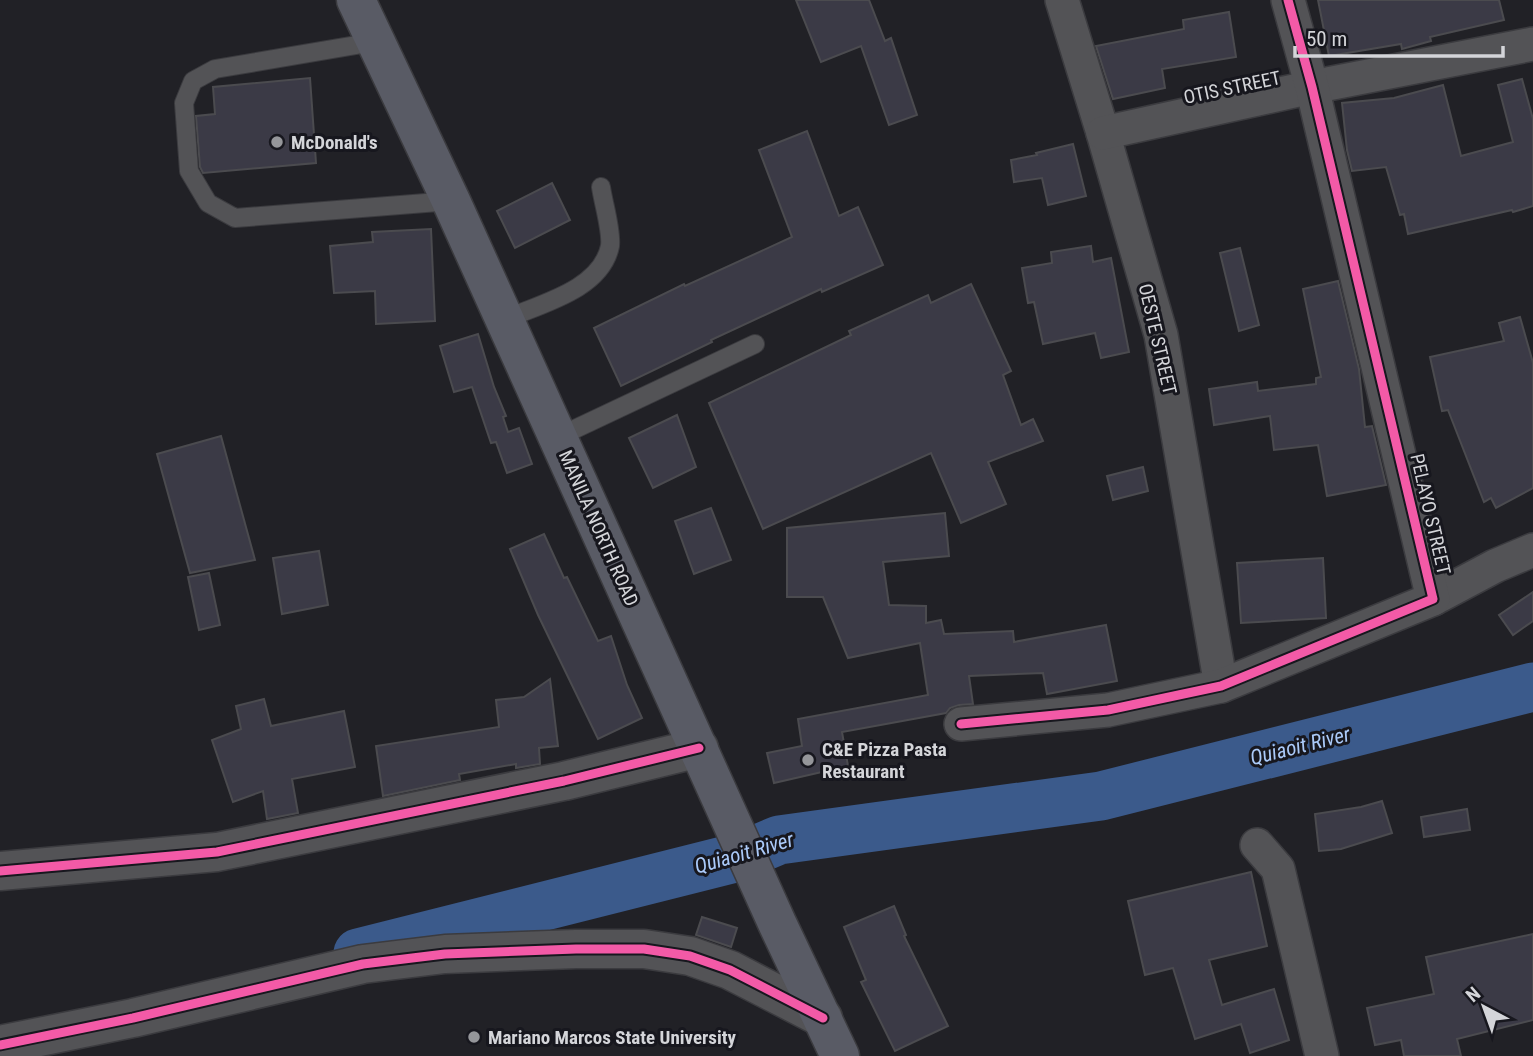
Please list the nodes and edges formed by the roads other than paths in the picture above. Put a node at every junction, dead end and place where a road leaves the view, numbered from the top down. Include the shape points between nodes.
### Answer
1 (356, 0) edge
2 (1062, 0) edge
3 (1288, 0) edge
4 (374, 42) junction
5 (1533, 44) edge
6 (1312, 87) junction
7 (1103, 133) junction
8 (601, 187) dead end
9 (451, 201) junction
10 (503, 320) junction
11 (755, 344) dead end
12 (558, 437) junction
13 (1533, 550) edge
14 (1433, 599) junction
15 (1221, 685) junction
16 (961, 724) dead end
17 (699, 748) junction
18 (1257, 845) dead end
19 (0, 871) edge
20 (823, 1018) junction
21 (0, 1045) edge
22 (841, 1056) edge
23 (1322, 1056) edge

1 - 4 highway, MANILA NORTH ROAD
2 - 7 street, OESTE STREET
3 - 6 street, PELAYO STREET
4 - 9 highway, MANILA NORTH ROAD
4 - 9 lane via 215,69 193,81 184,103 189,171 208,203 235,218
5 - 6 street, OTIS STREET
6 - 7 street, OTIS STREET
6 - 14 street, PELAYO STREET
7 - 15 street, OESTE STREET via 1161,335
8 - 10 lane via 610,243 602,267 585,284
9 - 10 highway, MANILA NORTH ROAD
10 - 12 highway, MANILA NORTH ROAD
11 - 12 lane
12 - 17 highway, MANILA NORTH ROAD
13 - 14 street
14 - 15 street, PELAYO STREET
15 - 16 street, PELAYO STREET via 1108,710
17 - 19 street via 564,781 217,852
17 - 20 highway, MANILA NORTH ROAD
18 - 23 street via 1278,869
20 - 21 street via 730,970 690,956 644,949 563,950 445,954 363,964
20 - 22 highway, MANILA NORTH ROAD

